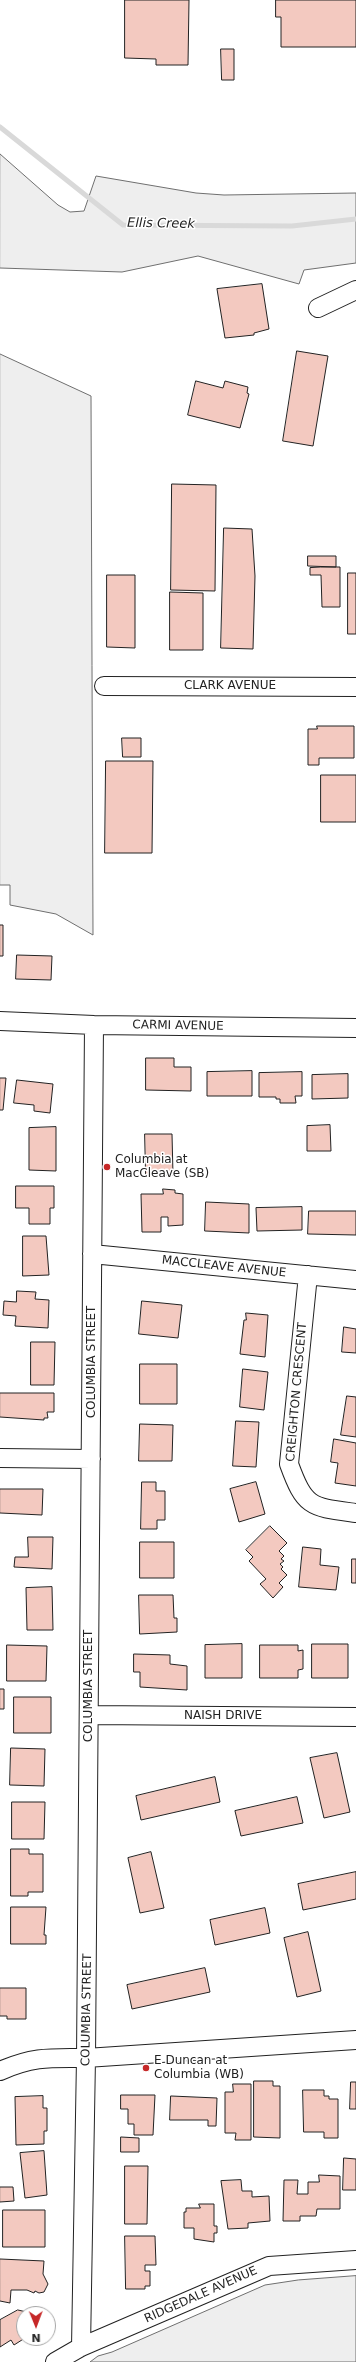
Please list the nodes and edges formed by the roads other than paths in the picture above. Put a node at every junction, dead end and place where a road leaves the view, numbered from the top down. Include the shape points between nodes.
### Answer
1 (356, 290) edge
2 (318, 308) dead end
3 (104, 686) dead end
4 (356, 687) edge
5 (0, 1021) edge
6 (94, 1025) junction
7 (356, 1028) edge
8 (92, 1254) junction
9 (308, 1275) junction
10 (356, 1280) edge
11 (0, 1458) edge
12 (91, 1459) junction
13 (356, 1513) edge
14 (89, 1715) junction
15 (356, 1717) edge
16 (356, 2040) edge
17 (86, 2058) junction
18 (0, 2070) edge
19 (356, 2260) edge
20 (81, 2347) junction
21 (56, 2362) edge

1 - 2 street
3 - 4 street, CLARK AVENUE
5 - 6 street, CARMI AVENUE
6 - 7 street, CARMI AVENUE
6 - 8 street, COLUMBIA STREET
8 - 9 street, MACCLEAVE AVENUE
8 - 12 street, COLUMBIA STREET
9 - 10 street, MACCLEAVE AVENUE
9 - 13 street, CREIGHTON CRESCENT via 289,1464 298,1487 308,1502 329,1510
11 - 12 street
12 - 14 street, COLUMBIA STREET
14 - 15 street, NAISH DRIVE
14 - 17 street, COLUMBIA STREET
16 - 17 street
17 - 18 street via 45,2058 24,2061
17 - 20 street, COLUMBIA STREET
19 - 20 street, RIDGEDALE AVENUE via 269,2266
20 - 21 street, RIDGEDALE AVENUE

